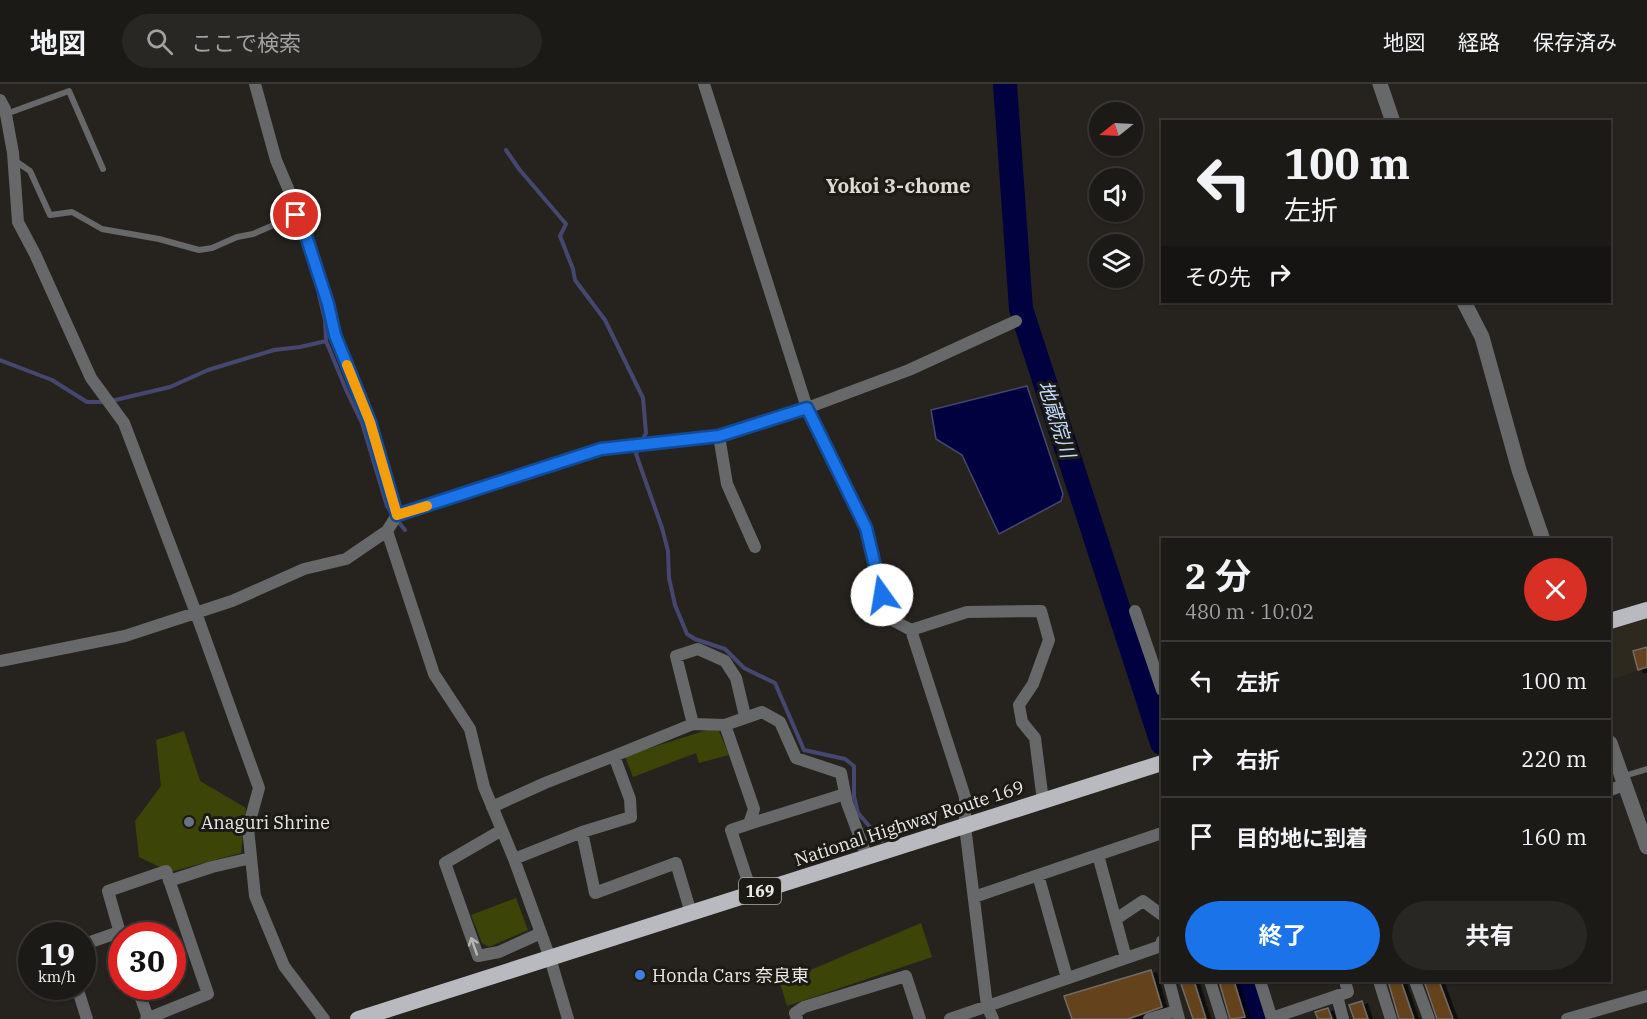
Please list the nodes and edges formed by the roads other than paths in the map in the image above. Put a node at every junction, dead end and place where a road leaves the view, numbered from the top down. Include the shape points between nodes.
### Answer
1 (255, 84) edge
2 (704, 84) edge
3 (1380, 84) edge
4 (0, 100) edge
5 (5, 114) junction
6 (1392, 120) edge
7 (13, 159) junction
8 (103, 169) dead end
9 (295, 216) junction
10 (1465, 303) edge
11 (1016, 321) dead end
12 (807, 408) junction
13 (719, 436) junction
14 (397, 515) junction
15 (387, 531) junction
16 (1542, 538) edge
17 (755, 547) dead end
18 (1647, 610) edge
19 (1136, 611) dead end
20 (196, 613) junction
21 (1611, 621) edge
22 (911, 630) junction
23 (0, 661) edge
24 (1161, 687) edge
25 (745, 716) junction
26 (693, 724) junction
27 (724, 725) junction
28 (1611, 748) edge
29 (614, 756) junction
30 (1161, 763) edge
31 (1647, 769) edge
32 (1618, 784) edge
33 (845, 794) junction
34 (1043, 801) junction
35 (492, 807) junction
36 (749, 824) junction
37 (965, 826) junction
38 (502, 830) junction
39 (582, 832) junction
40 (1161, 833) edge
41 (1647, 848) edge
42 (1098, 855) junction
43 (867, 857) junction
44 (251, 858) junction
45 (514, 859) junction
46 (1038, 875) junction
47 (169, 881) junction
48 (752, 894) junction
49 (974, 897) junction
50 (691, 913) junction
51 (1161, 914) edge
52 (1116, 919) junction
53 (116, 922) edge
54 (541, 933) junction
55 (1161, 947) edge
56 (550, 958) junction
57 (1126, 958) junction
58 (1067, 978) junction
59 (1169, 982) edge
60 (1210, 982) edge
61 (1260, 982) edge
62 (1345, 982) edge
63 (1379, 982) edge
64 (1415, 982) edge
65 (1337, 996) junction
66 (1647, 996) edge
67 (81, 1000) edge
68 (141, 1000) edge
69 (987, 1006) junction
70 (1177, 1015) edge
71 (1272, 1018) edge
72 (87, 1019) edge
73 (147, 1019) edge
74 (324, 1019) edge
75 (358, 1019) edge
76 (568, 1019) edge
77 (797, 1019) edge
78 (920, 1019) edge
79 (950, 1019) edge
80 (993, 1019) edge
81 (1149, 1019) edge
82 (1222, 1019) edge
83 (1343, 1019) edge
84 (1391, 1019) edge
85 (1428, 1019) edge
86 (1567, 1019) edge

1 - 9 street
2 - 12 street
3 - 6 street
4 - 5 street
5 - 7 street
5 - 8 lane via 69,91
7 - 9 lane via 30,171 50,215 72,212 102,229 199,250
7 - 20 street via 18,222 92,378 124,423
9 - 14 street via 328,304 335,335 370,422
10 - 16 street via 1482,337
11 - 12 street via 909,370
12 - 13 street
12 - 22 street via 866,528 887,617
13 - 14 street via 601,449
13 - 17 street via 726,484
14 - 15 street
15 - 20 street via 346,559 304,569
15 - 35 street via 434,674 470,729
18 - 21 highway
19 - 24 street
20 - 23 street via 125,636
20 - 44 street via 259,788 248,828
22 - 34 street via 967,612 1041,611 1049,640 1033,684 1019,705 1022,722 1035,738
22 - 37 street via 965,796
25 - 26 street via 736,678 725,661 698,649 676,656
25 - 27 street
25 - 33 street via 762,712 780,723 796,758 842,773
26 - 27 street
26 - 29 street
27 - 36 street via 754,809
28 - 32 street
29 - 35 street
29 - 39 street via 630,799 631,817
30 - 34 highway, National Highway Route 169 / 169
31 - 32 lane
32 - 41 street
33 - 36 street
33 - 43 street
34 - 37 highway, National Highway Route 169 / 169
35 - 38 street
36 - 48 street via 731,830
37 - 43 highway, National Highway Route 169 / 169
37 - 49 street
38 - 45 street
54 -> 38 street via 499,952 477,957 445,863
39 - 45 street
39 - 50 street via 594,893 676,863
40 - 42 street
42 - 46 street
42 - 52 street
43 - 48 highway, National Highway Route 169 / 169
44 - 47 street
44 - 74 street via 255,896 284,966
45 - 54 street
46 - 49 street
46 - 58 street
47 - 53 street via 166,870 108,891
47 - 73 street via 208,994
48 - 50 highway, National Highway Route 169 / 169
49 - 69 street
50 - 56 highway, National Highway Route 169 / 169
51 - 52 street via 1143,901
52 - 57 street
54 - 56 street
55 - 57 street
56 - 75 highway, National Highway Route 169 / 169
56 - 76 street
57 - 58 street
58 - 69 street
59 - 70 street
60 - 82 street
61 - 71 street
62 - 65 street via 1348,992
63 - 84 street
64 - 85 street
65 - 71 street
65 - 83 street
66 - 86 street
67 - 72 street
68 - 73 street
69 - 79 street
69 - 80 street
70 - 81 street
77 - 78 street via 795,1013 804,1008 906,976

